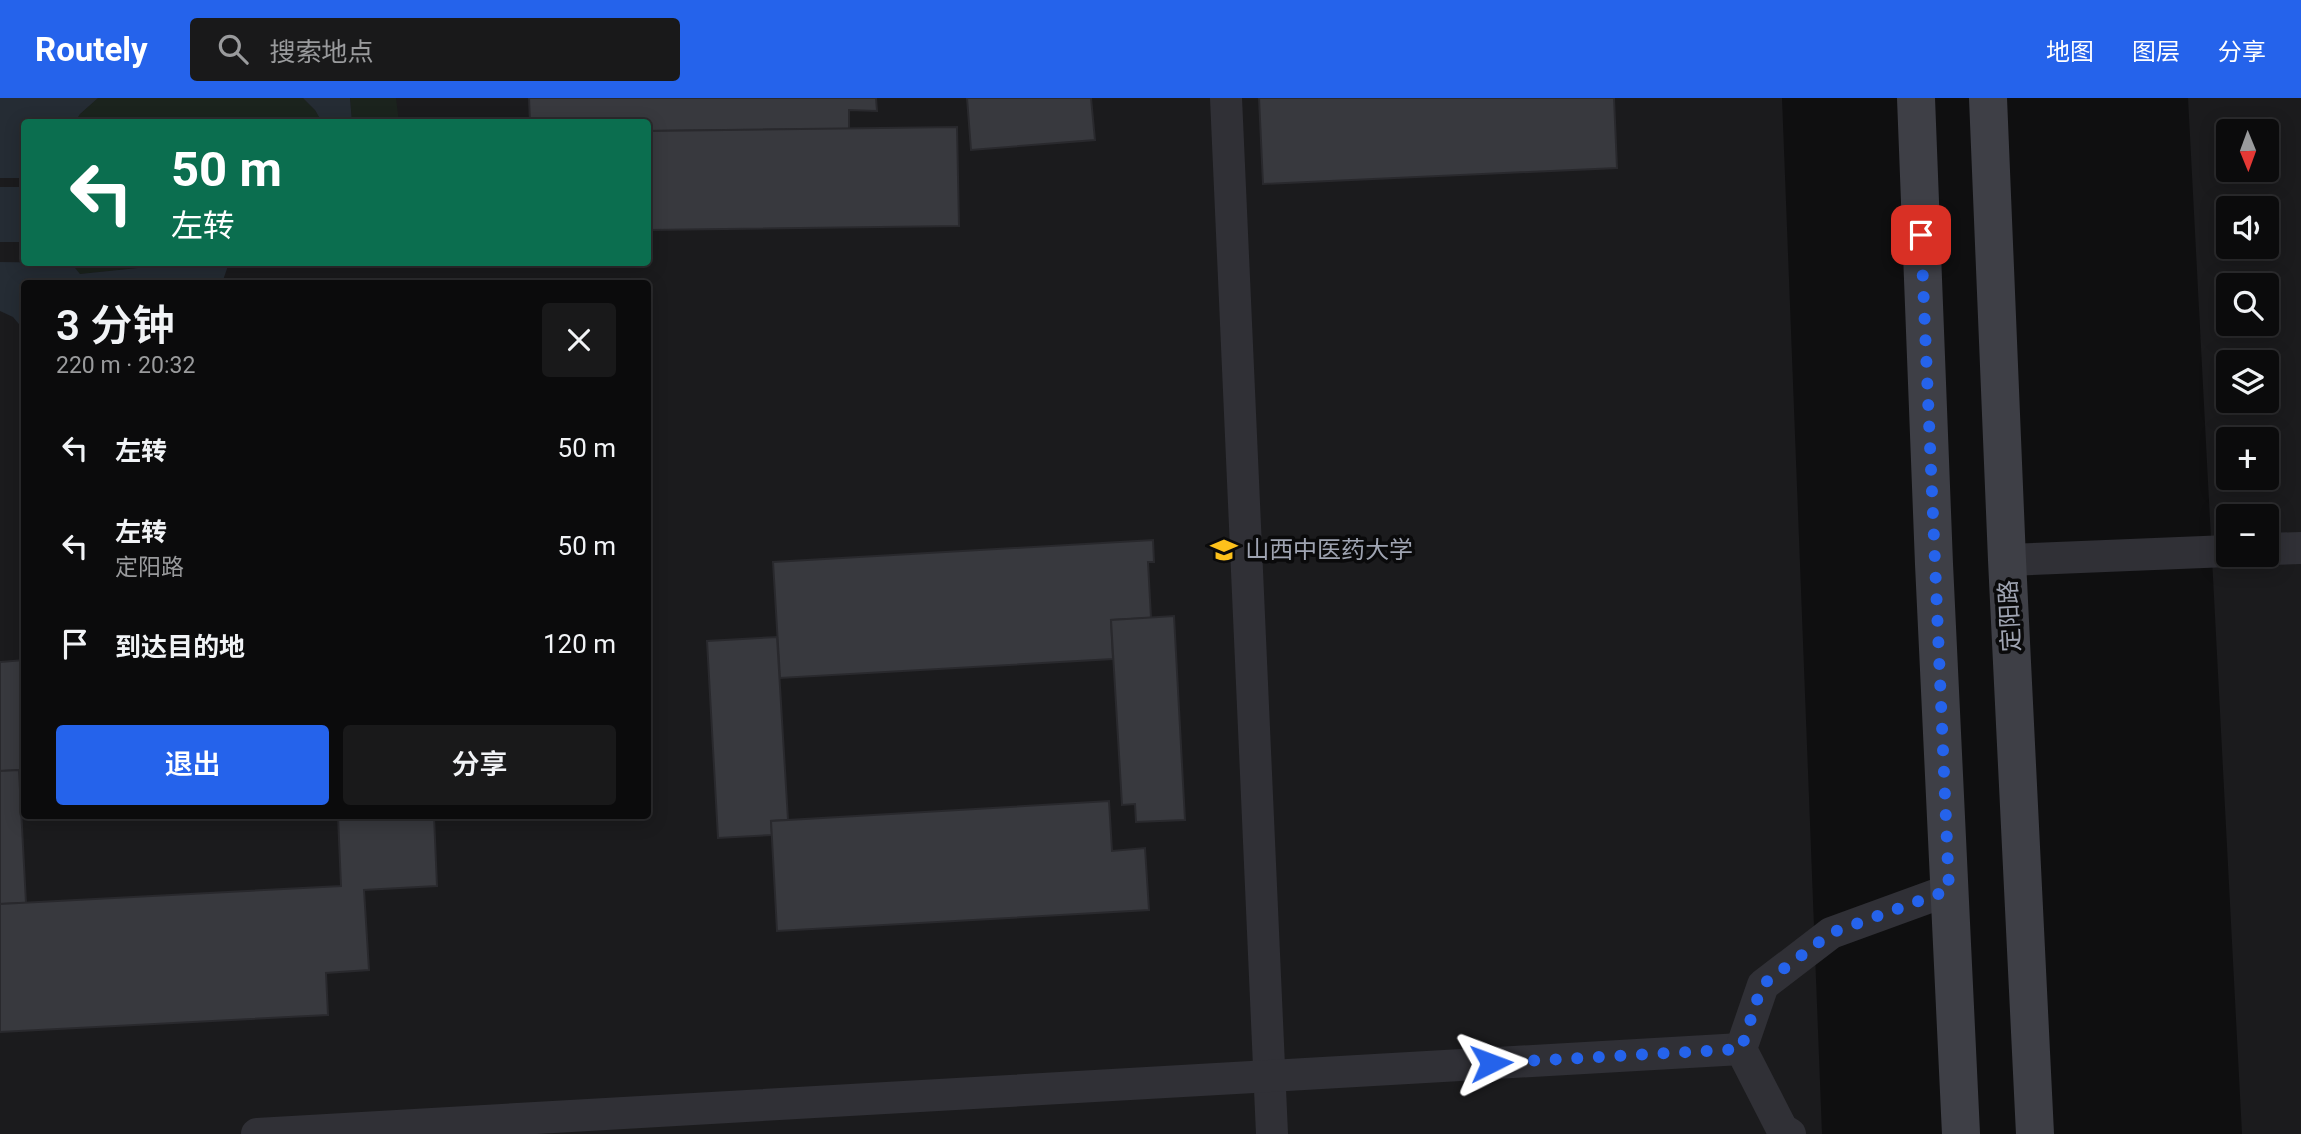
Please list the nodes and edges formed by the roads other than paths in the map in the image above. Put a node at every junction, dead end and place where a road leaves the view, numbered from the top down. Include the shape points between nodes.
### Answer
1 (1226, 98) edge
2 (1916, 98) edge
3 (1988, 98) edge
4 (2301, 548) edge
5 (2279, 549) edge
6 (2216, 551) edge
7 (2007, 560) junction
8 (1949, 890) junction
9 (1741, 1049) junction
10 (1269, 1076) junction
11 (257, 1134) edge
12 (1272, 1134) edge
13 (1790, 1134) edge
14 (1961, 1134) edge
15 (2035, 1134) edge

1 - 10 street
2 - 8 main road
3 - 7 main road, 定阳路
4 - 5 street
6 - 7 street
7 - 15 main road, 定阳路
8 - 9 street via 1831,933 1762,985
8 - 14 main road
9 - 10 street
9 - 13 street via 1782,1129
10 - 11 street
10 - 12 street

